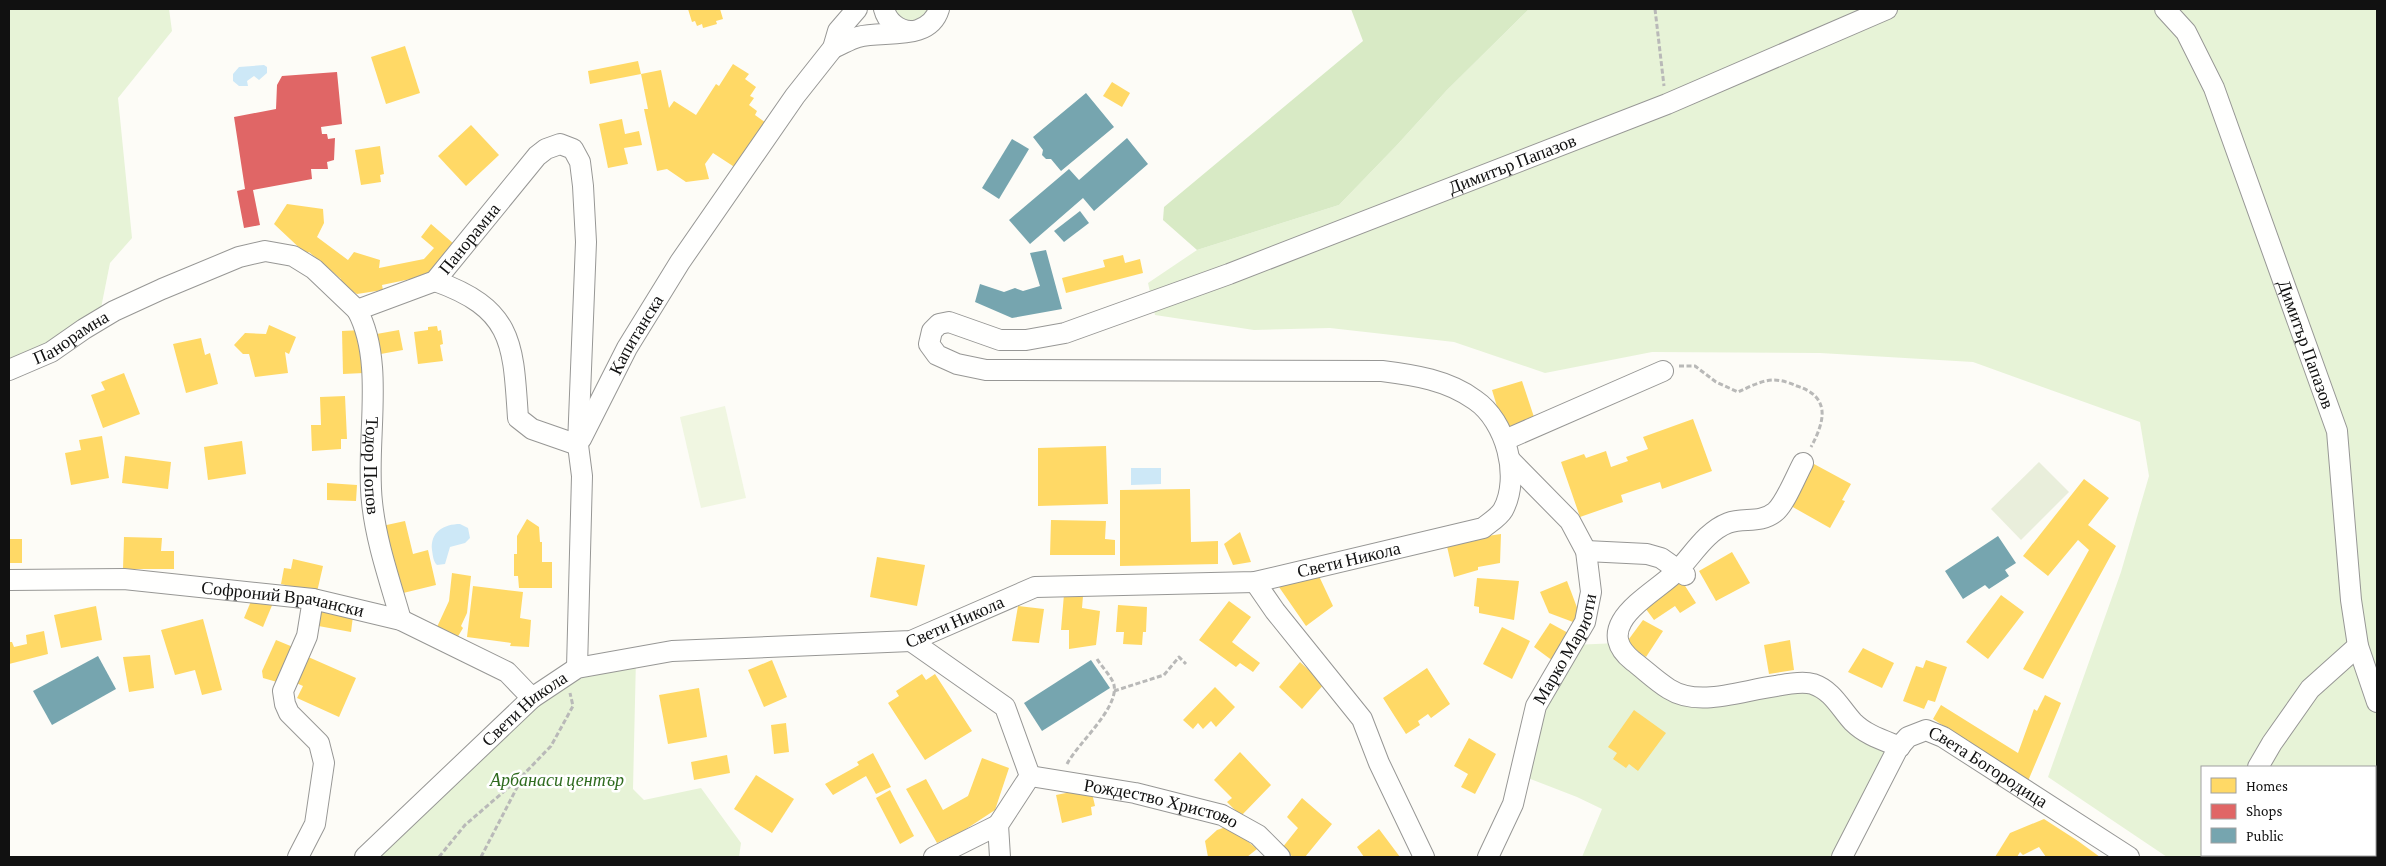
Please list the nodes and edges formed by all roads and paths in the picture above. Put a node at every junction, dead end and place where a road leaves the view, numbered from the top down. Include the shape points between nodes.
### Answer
1 (856, 9) edge
2 (884, 9) edge
3 (939, 9) edge
4 (1655, 9) edge
5 (1887, 9) edge
6 (2165, 9) edge
7 (916, 31) junction
8 (833, 48) junction
9 (1667, 104) junction
10 (435, 281) junction
11 (1132, 308) joint
12 (357, 310) junction
13 (9, 370) edge
14 (1662, 371) joint
15 (1506, 440) junction
16 (578, 445) junction
17 (1510, 460) junction
18 (1803, 463) joint
19 (1586, 551) junction
20 (1681, 573) junction
21 (9, 580) edge
22 (1255, 582) junction
23 (312, 600) junction
24 (401, 620) junction
25 (911, 641) junction
26 (2358, 646) junction
27 (1098, 659) dead end
28 (1186, 664) dead end
29 (571, 672) junction
30 (1114, 691) junction
31 (532, 698) junction
32 (2377, 702) edge
33 (1900, 747) junction
34 (2259, 766) edge
35 (524, 774) junction
36 (1030, 776) junction
37 (1059, 780) junction
38 (998, 825) junction
39 (298, 857) edge
40 (365, 857) edge
41 (439, 857) edge
42 (481, 857) edge
43 (934, 857) edge
44 (1000, 857) edge
45 (1280, 857) edge
46 (1424, 857) edge
47 (1488, 857) edge
48 (1842, 857) edge
49 (2129, 857) edge

1 - 8 street, Капитанска via 838,31
2 - 7 street via 896,27
3 - 7 street via 933,22
4 - 9 path
5 - 9 street, Димитър Папазов
6 - 26 street, Димитър Папазов via 2186,32 2214,88 2337,431
7 - 8 street, Капитанска via 858,37
8 - 16 street, Капитанска via 795,96 680,262 627,348
9 - 11 street, Димитър Папазов
10 - 12 street, Панорамна
10 - 16 street via 456,288 482,304 504,328 514,359 518,418 532,428
10 - 16 street, Панорамна via 537,156 560,144 573,149 580,162 586,242
11 - 15 street, Свети Никола via 1064,333 1026,340 1000,340 944,322 932,331 929,344 937,355 957,364 986,370 1382,371 1416,375 1449,386 1476,400
12 - 13 street, Панорамна via 314,268 293,256 265,251 239,257 114,311 51,352
12 - 24 street, Тодор Попов via 364,322 371,355 372,502
14 - 15 street
14 - 18 path via 1676,366 1695,366 1716,382 1738,392 1774,380 1814,394 1824,413 1822,428
15 - 17 street, Свети Никола
16 - 29 street via 582,476
17 - 19 street, Марко Мариоти via 1570,521
17 - 22 street, Свети Никола via 1509,489 1502,510 1483,528
18 - 20 street via 1777,511 1766,519 1729,523 1711,533
19 - 20 street via 1647,554 1661,558
19 - 47 street, Марко Мариоти via 1591,592 1585,622 1536,706 1513,804
20 - 33 street via 1634,606 1620,623 1618,643 1623,653 1670,690 1691,697 1810,683 1825,689 1870,735
21 - 23 street, Софроний Врачански via 124,579
22 - 25 street, Свети Никола via 1035,587
22 - 46 street via 1362,719 1379,764
23 - 24 street, Софроний Врачански
23 - 39 street via 307,636 283,692 289,713 319,743 324,763 315,824
24 - 31 street, Софроний Врачански via 507,672
25 - 29 street, Свети Никола via 672,651
25 - 36 street via 1005,707
26 - 32 street, Димитър Папазов
26 - 34 street via 2310,689
27 - 30 path via 1114,684
28 - 30 path via 1179,657 1164,675
29 - 31 street, Свети Никола
29 - 35 path via 573,706 550,746
30 - 37 path via 1107,713 1073,752
31 - 40 street, Свети Никола
33 - 48 street, Света Богородица
33 - 49 street, Света Богородица via 1908,737 1926,730 1942,737
35 - 41 path via 465,825
35 - 42 path
36 - 37 street, Рождество Христово
36 - 38 street
37 - 45 street, Рождество Христово via 1135,793 1222,815 1258,835
38 - 43 street
38 - 44 street

